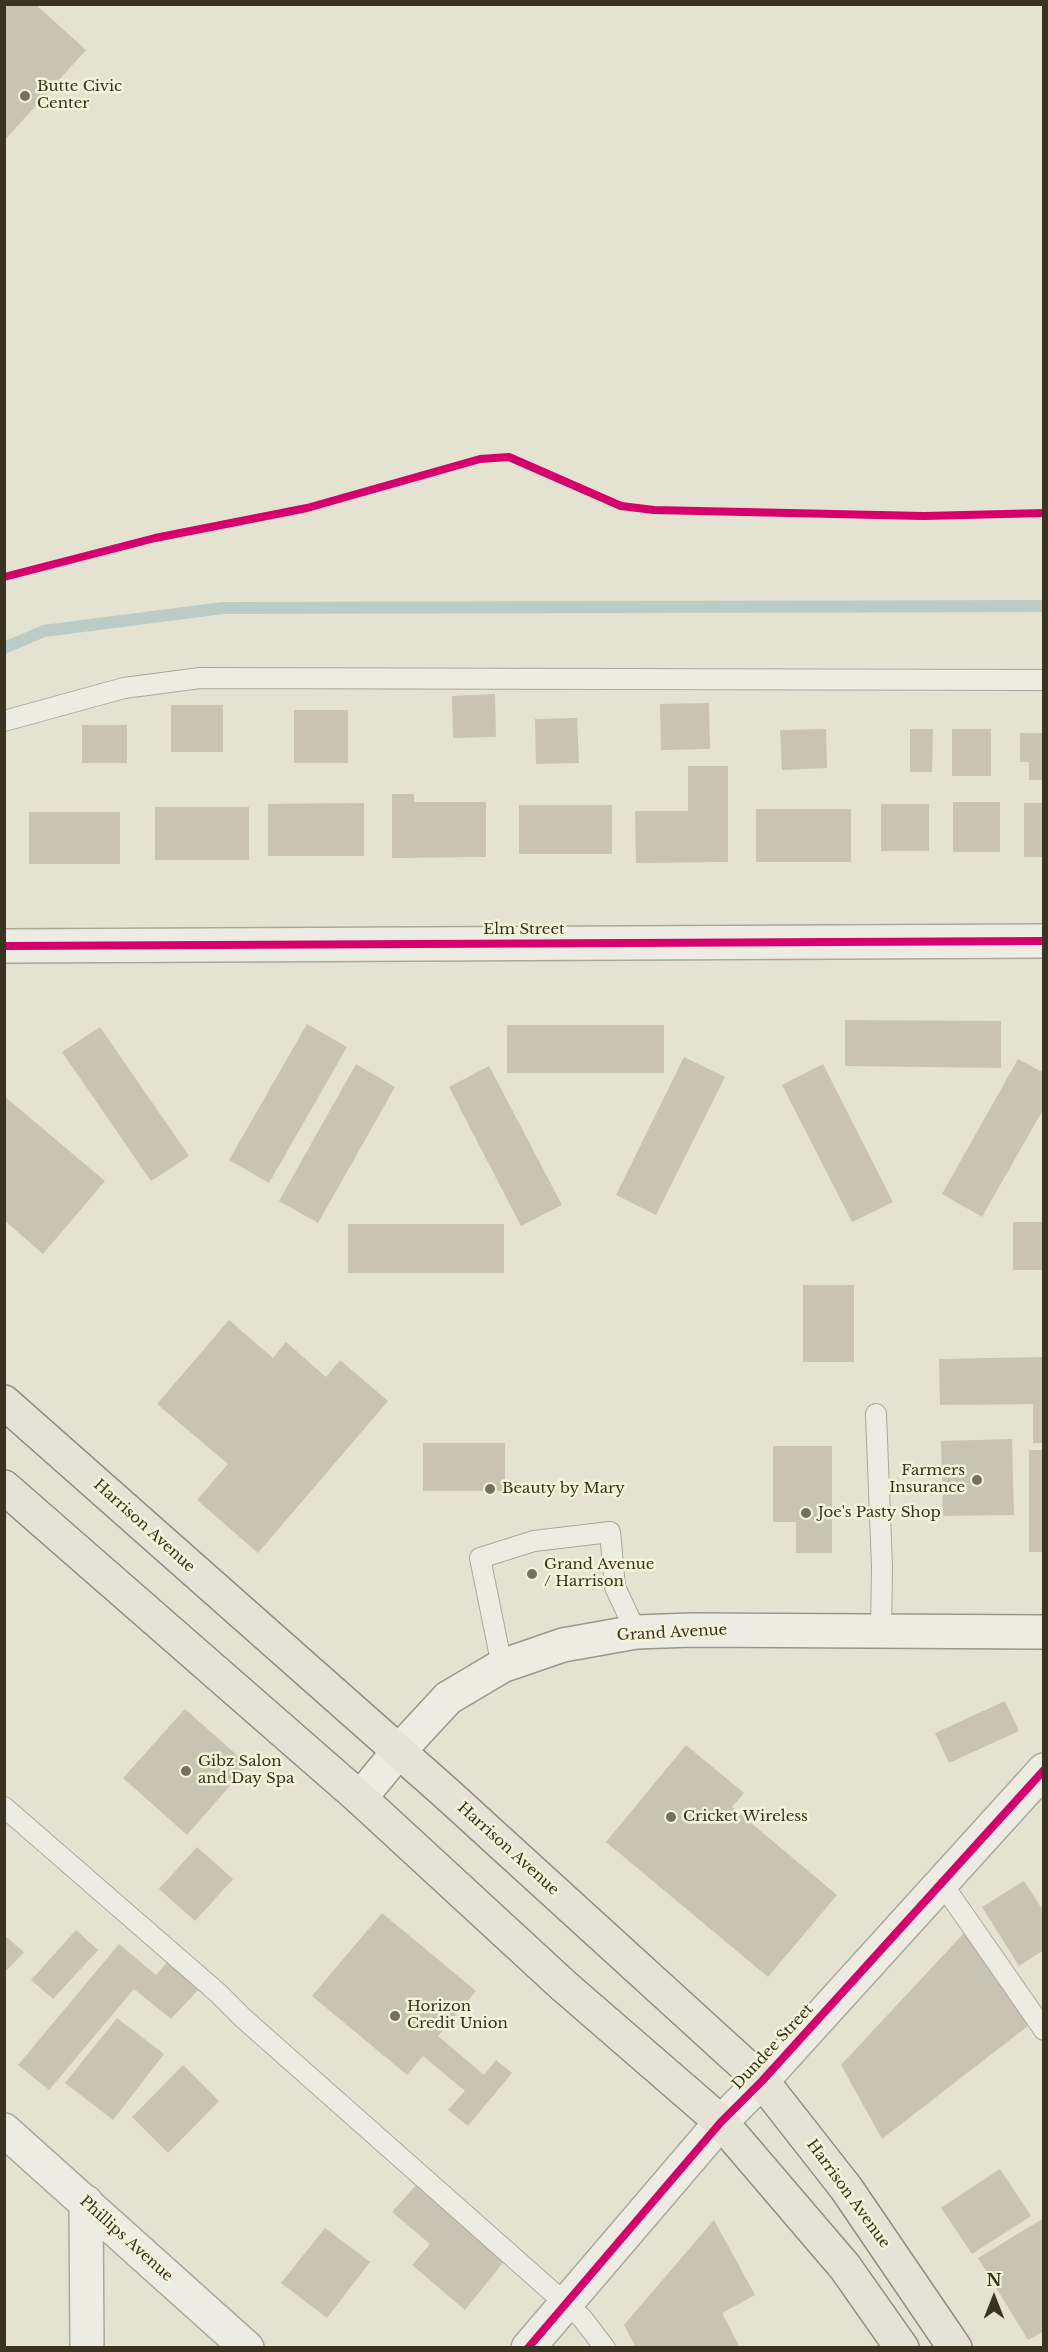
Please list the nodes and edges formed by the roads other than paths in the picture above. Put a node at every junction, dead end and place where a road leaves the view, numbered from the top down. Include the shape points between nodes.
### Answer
1 (1044, 680) edge
2 (4, 721) edge
3 (1044, 941) edge
4 (4, 946) edge
5 (4, 1402) edge
6 (876, 1414) dead end
7 (4, 1487) edge
8 (636, 1632) junction
9 (881, 1632) junction
10 (1044, 1632) edge
11 (502, 1666) junction
12 (398, 1752) junction
13 (1044, 1770) edge
14 (360, 1798) junction
15 (4, 1807) edge
16 (941, 1882) junction
17 (1044, 2030) edge
18 (762, 2081) junction
19 (721, 2122) junction
20 (11, 2142) edge
21 (86, 2202) junction
22 (566, 2304) junction
23 (87, 2348) edge
24 (247, 2348) edge
25 (528, 2348) edge
26 (605, 2348) edge
27 (902, 2348) edge
28 (954, 2348) edge

1 - 2 lane via 200,678 124,688
3 - 4 street, Elm Street
5 - 12 main road, Harrison Avenue
6 - 9 lane
7 - 14 main road
8 - 9 street, Grand Avenue
8 - 11 street, Grand Avenue via 563,1645
8 - 11 lane via 615,1587 610,1532 534,1541 480,1558
9 - 10 street, Grand Avenue
11 - 12 street, Grand Avenue via 448,1698
12 - 14 street, Grand Avenue
12 - 18 main road, Harrison Avenue
13 - 16 street, Dundee Street
14 - 19 main road via 564,1986
15 - 22 lane
16 - 17 lane
16 - 18 street, Dundee Street
18 - 19 street, Dundee Street
18 - 28 main road, Harrison Avenue via 846,2188
19 - 22 street, Dundee Street
19 - 27 main road via 844,2267
20 - 21 street, Phillips Avenue
21 - 23 street
21 - 24 street, Phillips Avenue
22 - 25 street, Dundee Street
22 - 26 lane

